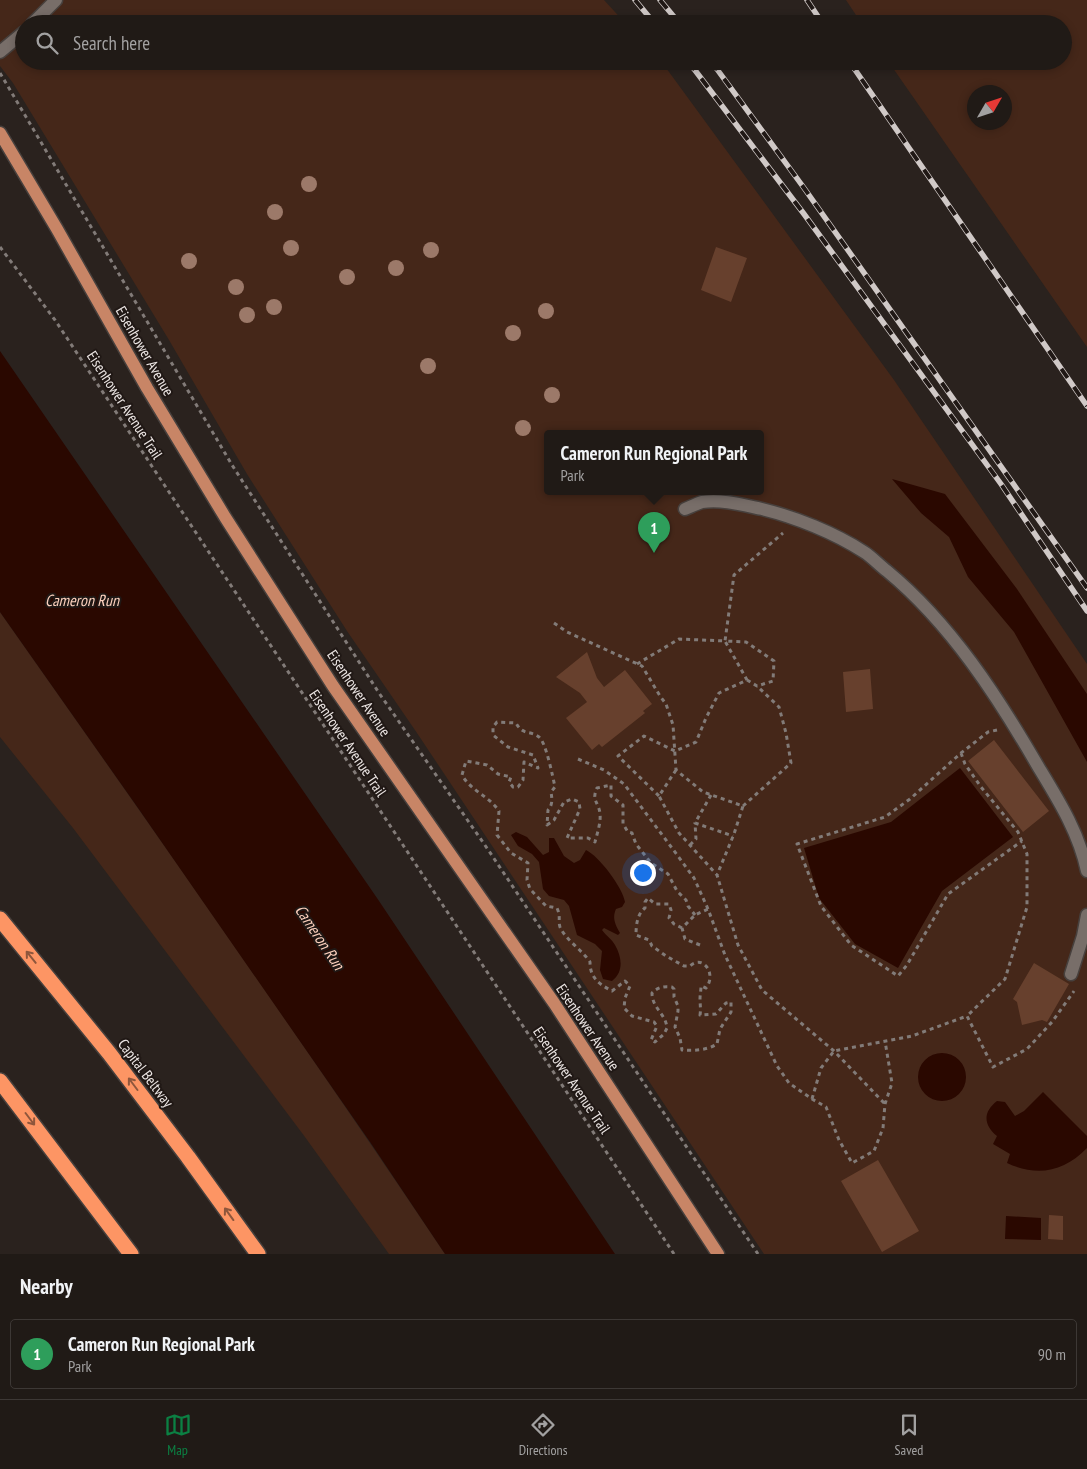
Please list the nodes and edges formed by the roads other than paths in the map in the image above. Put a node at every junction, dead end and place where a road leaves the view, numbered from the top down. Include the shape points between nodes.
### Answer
1 (56, 0) edge
2 (41, 15) edge
3 (15, 40) edge
4 (0, 52) edge
5 (0, 133) edge
6 (684, 509) dead end
7 (1087, 871) edge
8 (1087, 915) edge
9 (0, 920) edge
10 (1070, 974) road end
11 (0, 1080) edge
12 (131, 1254) edge
13 (258, 1254) edge
14 (718, 1254) edge

1 - 2 lane
3 - 4 lane
5 - 14 main road, Eisenhower Avenue via 152,396 333,686 554,1004
6 - 7 lane via 702,502 739,504 778,513 829,533 864,552 906,587 968,657 1015,726 1069,820
8 - 10 lane
13 -> 9 highway, Capital Beltway via 110,1053
11 -> 12 highway

